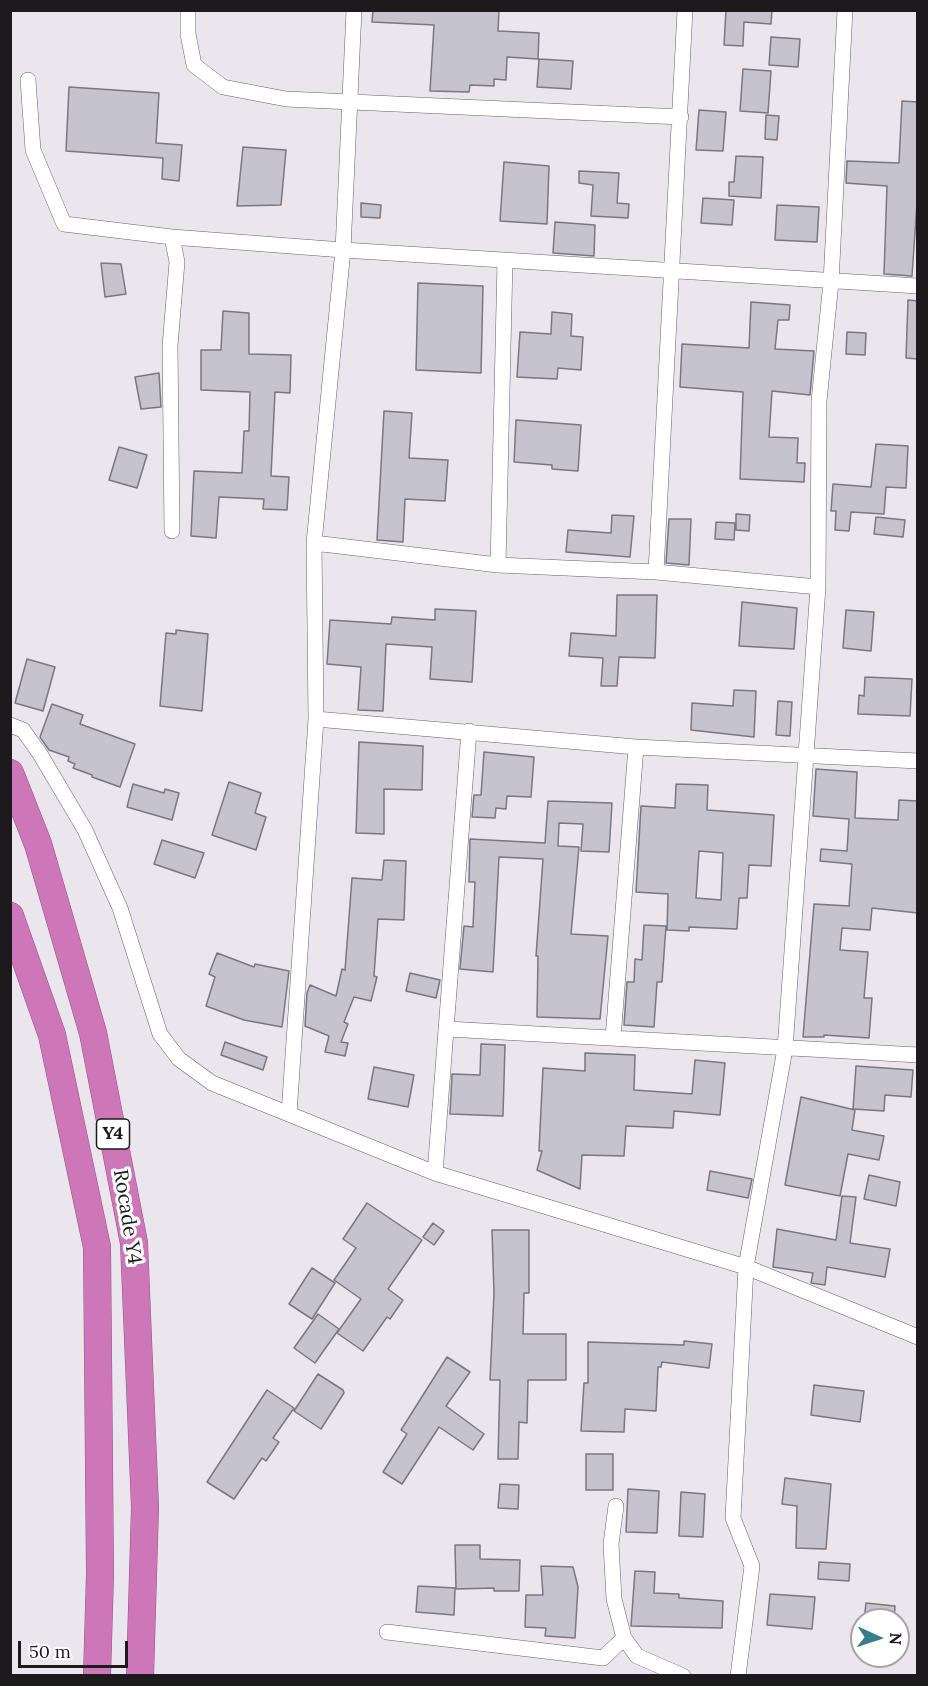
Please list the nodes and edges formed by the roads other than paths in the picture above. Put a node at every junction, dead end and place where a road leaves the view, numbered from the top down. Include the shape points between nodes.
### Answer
1 (188, 10) edge
2 (354, 10) edge
3 (685, 10) edge
4 (844, 10) edge
5 (28, 80) dead end
6 (351, 102) junction
7 (681, 117) junction
8 (172, 237) junction
9 (343, 250) junction
10 (505, 261) junction
11 (670, 270) junction
12 (831, 282) junction
13 (918, 286) edge
14 (172, 531) dead end
15 (314, 543) junction
16 (498, 565) junction
17 (656, 572) junction
18 (818, 587) junction
19 (316, 720) junction
20 (10, 724) edge
21 (469, 731) junction
22 (636, 747) junction
23 (806, 754) junction
24 (918, 761) edge
25 (10, 773) edge
26 (10, 916) edge
27 (447, 1029) junction
28 (613, 1038) junction
29 (785, 1048) junction
30 (918, 1055) edge
31 (289, 1114) junction
32 (435, 1173) junction
33 (746, 1268) junction
34 (918, 1336) edge
35 (616, 1506) dead end
36 (387, 1632) dead end
37 (624, 1638) junction
38 (97, 1676) edge
39 (140, 1676) edge
40 (683, 1676) edge
41 (738, 1676) edge

1 - 6 street via 194,65 223,87 286,99
2 - 6 street
3 - 7 street
4 - 12 street
5 - 8 street via 33,150 64,224
6 - 7 street
6 - 9 street
7 - 11 street
8 - 9 street
8 - 14 street via 177,262 170,346
9 - 10 street
9 - 15 street
10 - 11 street
10 - 16 street
11 - 12 street
11 - 17 street
12 - 13 street
12 - 18 street via 819,401
15 - 16 street
15 - 19 street
16 - 17 street
17 - 18 street
18 - 23 street
19 - 21 street
19 - 31 street
20 - 31 street via 23,730 40,754 85,830 120,908 160,1034 168,1047 212,1083
21 - 22 street
21 - 27 street
22 - 23 street
22 - 28 street
23 - 24 street
23 - 29 street
25 - 39 highway, Rocade Y4 / Y4 via 38,844 93,1032 134,1243 145,1507
26 - 38 highway, Rocade Y4 / Y4 via 52,1035 97,1247
27 - 28 street
27 - 32 street
28 - 29 street
29 - 30 street
29 - 33 street
31 - 32 street
32 - 33 street
33 - 34 street
33 - 41 street via 733,1518 752,1566
35 - 37 street via 611,1544 614,1599
36 - 37 street via 603,1658
37 - 40 street via 637,1656

